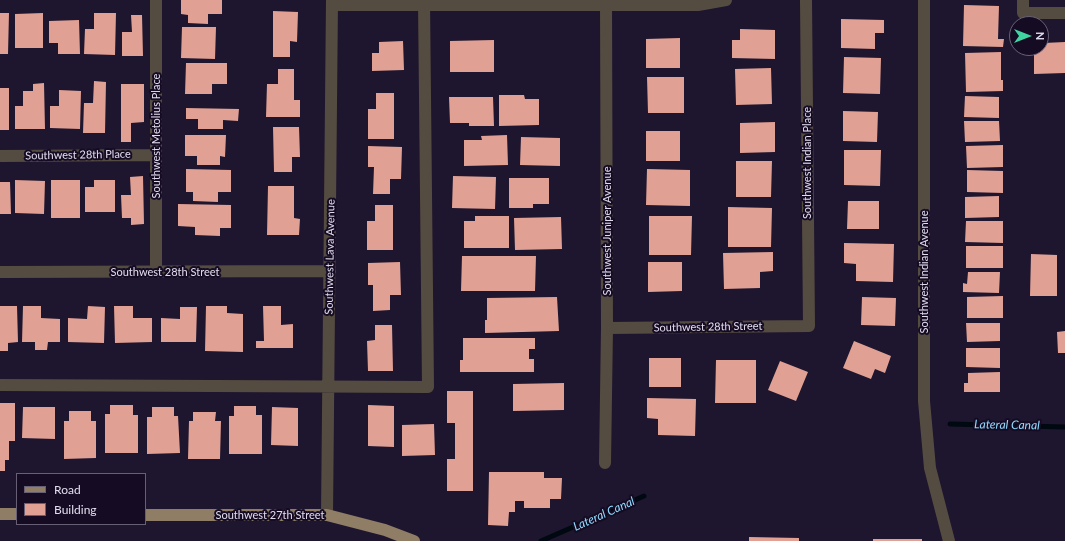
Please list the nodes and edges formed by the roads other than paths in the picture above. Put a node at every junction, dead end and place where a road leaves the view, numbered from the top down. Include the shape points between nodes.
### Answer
1 (156, 0) edge
2 (726, 0) edge
3 (806, 0) edge
4 (924, 0) edge
5 (1023, 0) edge
6 (332, 2) edge
7 (424, 2) edge
8 (606, 2) edge
9 (1065, 13) edge
10 (156, 154) junction
11 (0, 156) edge
12 (330, 271) junction
13 (0, 272) edge
14 (156, 272) junction
15 (809, 326) joint
16 (607, 328) junction
17 (0, 385) edge
18 (328, 387) junction
19 (605, 463) dead end
20 (0, 514) edge
21 (16, 514) edge
22 (146, 515) edge
23 (327, 515) junction
24 (413, 541) edge
25 (949, 541) edge

1 - 10 street, Southwest Metolius Place
2 - 8 street via 698,5
3 - 15 street, Southwest Indian Place
4 - 25 street, Southwest Indian Avenue via 924,400 930,468
5 - 9 street via 1022,13
6 - 7 street
6 - 12 street, Southwest Lava Avenue
7 - 8 street
7 - 18 street via 428,387
8 - 16 street, Southwest Juniper Avenue
10 - 11 street, Southwest 28th Place
10 - 14 street, Southwest Metolius Place
12 - 14 street, Southwest 28th Street
12 - 18 street, Southwest Lava Avenue
13 - 14 street, Southwest 28th Street
15 - 16 street, Southwest 28th Street
16 - 19 street, Southwest Juniper Avenue
17 - 18 street
18 - 23 street, Southwest Lava Avenue
20 - 21 main road
22 - 23 main road, Southwest 27th Street
23 - 24 main road, Southwest 27th Street via 385,530

